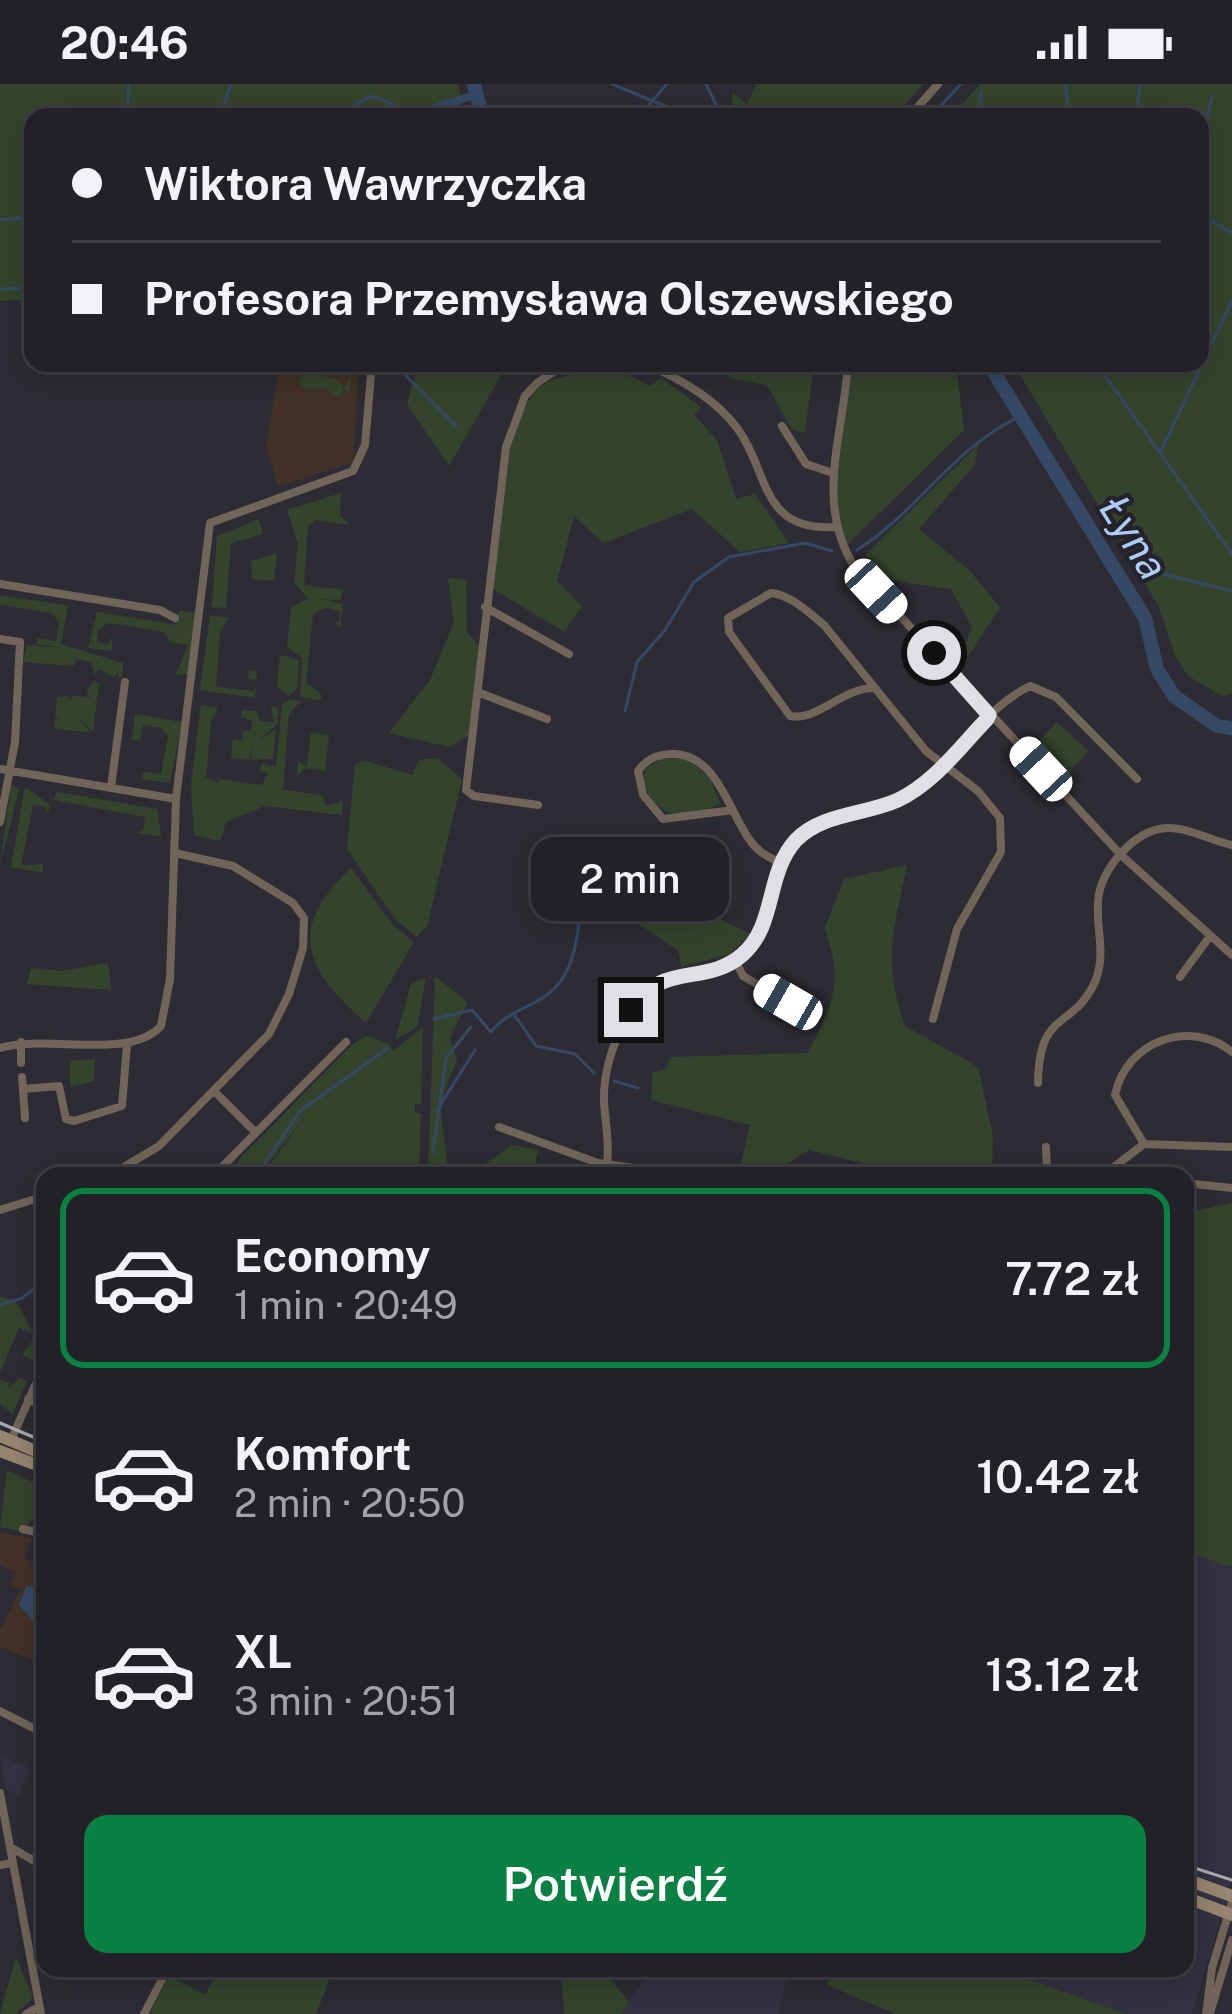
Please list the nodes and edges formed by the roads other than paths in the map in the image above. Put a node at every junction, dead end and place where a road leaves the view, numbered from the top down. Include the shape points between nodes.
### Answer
1 (938, 84) edge
2 (917, 108) edge
3 (371, 372) edge
4 (543, 372) edge
5 (553, 372) edge
6 (660, 372) edge
7 (847, 372) edge
8 (546, 374) junction
9 (782, 426) dead end
10 (833, 473) junction
11 (836, 526) junction
12 (0, 584) edge
13 (485, 608) junction
14 (175, 618) dead end
15 (0, 639) edge
16 (569, 654) dead end
17 (125, 682) dead end
18 (875, 688) junction
19 (480, 693) junction
20 (989, 715) junction
21 (547, 719) dead end
22 (944, 766) junction
23 (5, 770) edge
24 (1137, 779) dead end
25 (111, 788) junction
26 (176, 799) junction
27 (538, 806) dead end
28 (733, 810) junction
29 (0, 822) edge
30 (1232, 844) edge
31 (175, 853) junction
32 (1121, 855) junction
33 (778, 862) junction
34 (1210, 936) junction
35 (1232, 955) edge
36 (735, 960) junction
37 (1180, 977) dead end
38 (788, 1002) dead end
39 (933, 1019) dead end
40 (21, 1042) junction
41 (346, 1042) dead end
42 (128, 1044) junction
43 (0, 1048) edge
44 (1232, 1052) edge
45 (21, 1063) dead end
46 (22, 1077) dead end
47 (1038, 1083) dead end
48 (23, 1089) junction
49 (214, 1091) junction
50 (25, 1118) dead end
51 (499, 1127) dead end
52 (255, 1132) junction
53 (1144, 1144) junction
54 (1046, 1147) dead end
55 (1232, 1147) edge
56 (608, 1165) junction
57 (126, 1167) edge
58 (222, 1167) edge
59 (623, 1167) edge
60 (1047, 1167) edge
61 (1114, 1167) edge
62 (1194, 1184) edge
63 (1232, 1188) edge
64 (36, 1199) edge
65 (4, 1209) edge
66 (36, 1383) edge
67 (28, 1399) junction
68 (36, 1403) edge
69 (3, 1447) edge
70 (36, 1453) edge
71 (36, 1464) edge
72 (23, 1529) dead end
73 (36, 1532) edge
74 (0, 1711) edge
75 (36, 1729) edge
76 (0, 1793) edge
77 (10, 1847) junction
78 (36, 1862) edge
79 (13, 1863) junction
80 (0, 1865) edge
81 (1194, 1884) edge
82 (1194, 1899) edge
83 (1231, 1907) edge
84 (1232, 1940) edge
85 (163, 1977) edge
86 (40, 2010) edge
87 (26, 2014) edge
88 (144, 2014) edge
89 (1208, 2014) edge

1 - 2 street
3 - 26 street via 365,445 344,477 210,524
4 - 8 street
5 - 8 street
6 - 11 street via 701,393 738,429 777,510
7 - 10 street
8 - 13 street via 525,396 506,447
9 - 10 street via 806,464
10 - 11 street
11 - 20 street via 854,566
12 - 14 street
13 - 16 street
13 - 19 street
15 - 23 street via 20,642
17 - 25 street
18 - 18 street via 856,687 790,716 729,632 728,618 771,593 785,596 824,625
18 - 22 street
19 - 21 street
19 - 27 street via 466,790
20 - 22 street
20 - 24 street via 1018,692 1044,688
20 - 32 street
22 - 33 street via 897,800 808,830
22 - 39 street via 994,807 1004,839 957,929
23 - 25 street
23 - 29 street
25 - 26 street
26 - 31 street
28 - 28 street via 663,818 643,795 638,771 655,757 686,755 710,772
28 - 33 street via 751,842
30 - 32 street via 1169,828 1144,834
31 - 42 street via 161,1026
31 - 49 street via 233,866 304,918 303,949 280,1015
32 - 34 street
32 - 47 street via 1100,887 1098,973 1091,990 1050,1026
33 - 36 street via 758,938
34 - 35 street
34 - 37 street
36 - 38 street via 742,976
36 - 56 street via 658,980 638,1000 605,1071
40 - 42 street
40 - 43 street
40 - 45 street
41 - 52 street
42 - 48 street via 122,1106 74,1121 66,1119 59,1086
44 - 53 street via 1199,1036 1166,1037 1127,1064 1115,1095
46 - 48 street
48 - 50 street
49 - 52 street
49 - 57 street
51 - 56 street
52 - 58 street
53 - 55 street
53 - 61 street
54 - 60 street
56 - 59 street
62 - 63 street
64 - 65 street
66 - 67 street
67 - 68 street
67 - 69 street
69 - 70 main road
69 - 71 main road
72 - 73 street
74 - 75 street
76 - 77 street
77 - 78 street
77 - 79 street
79 - 80 street
79 - 86 street
81 - 83 main road
82 - 83 main road
83 - 89 street
84 - 89 street
85 - 88 street
86 - 87 street

